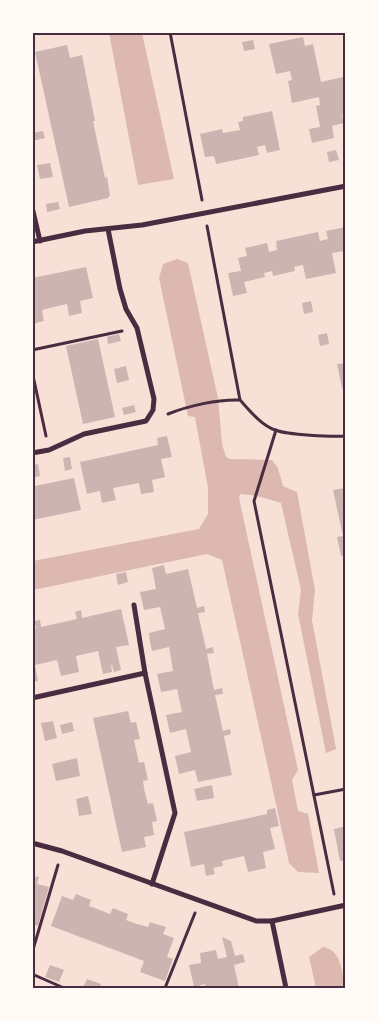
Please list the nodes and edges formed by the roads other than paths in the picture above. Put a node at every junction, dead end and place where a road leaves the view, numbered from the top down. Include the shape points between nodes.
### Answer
1 (346, 186) edge
2 (32, 207) edge
3 (108, 229) junction
4 (40, 241) junction
5 (32, 242) edge
6 (32, 453) edge
7 (134, 605) dead end
8 (146, 673) junction
9 (32, 698) edge
10 (32, 842) edge
11 (152, 884) junction
12 (346, 905) edge
13 (272, 921) junction
14 (286, 988) edge

1 - 3 street
2 - 4 street
3 - 4 street
3 - 6 street via 123,299 137,328 154,400 153,410 146,421 84,434 49,450
4 - 5 street
7 - 8 street
8 - 9 street
8 - 11 street via 175,813
10 - 11 street
11 - 13 street via 256,921
12 - 13 street
13 - 14 street

